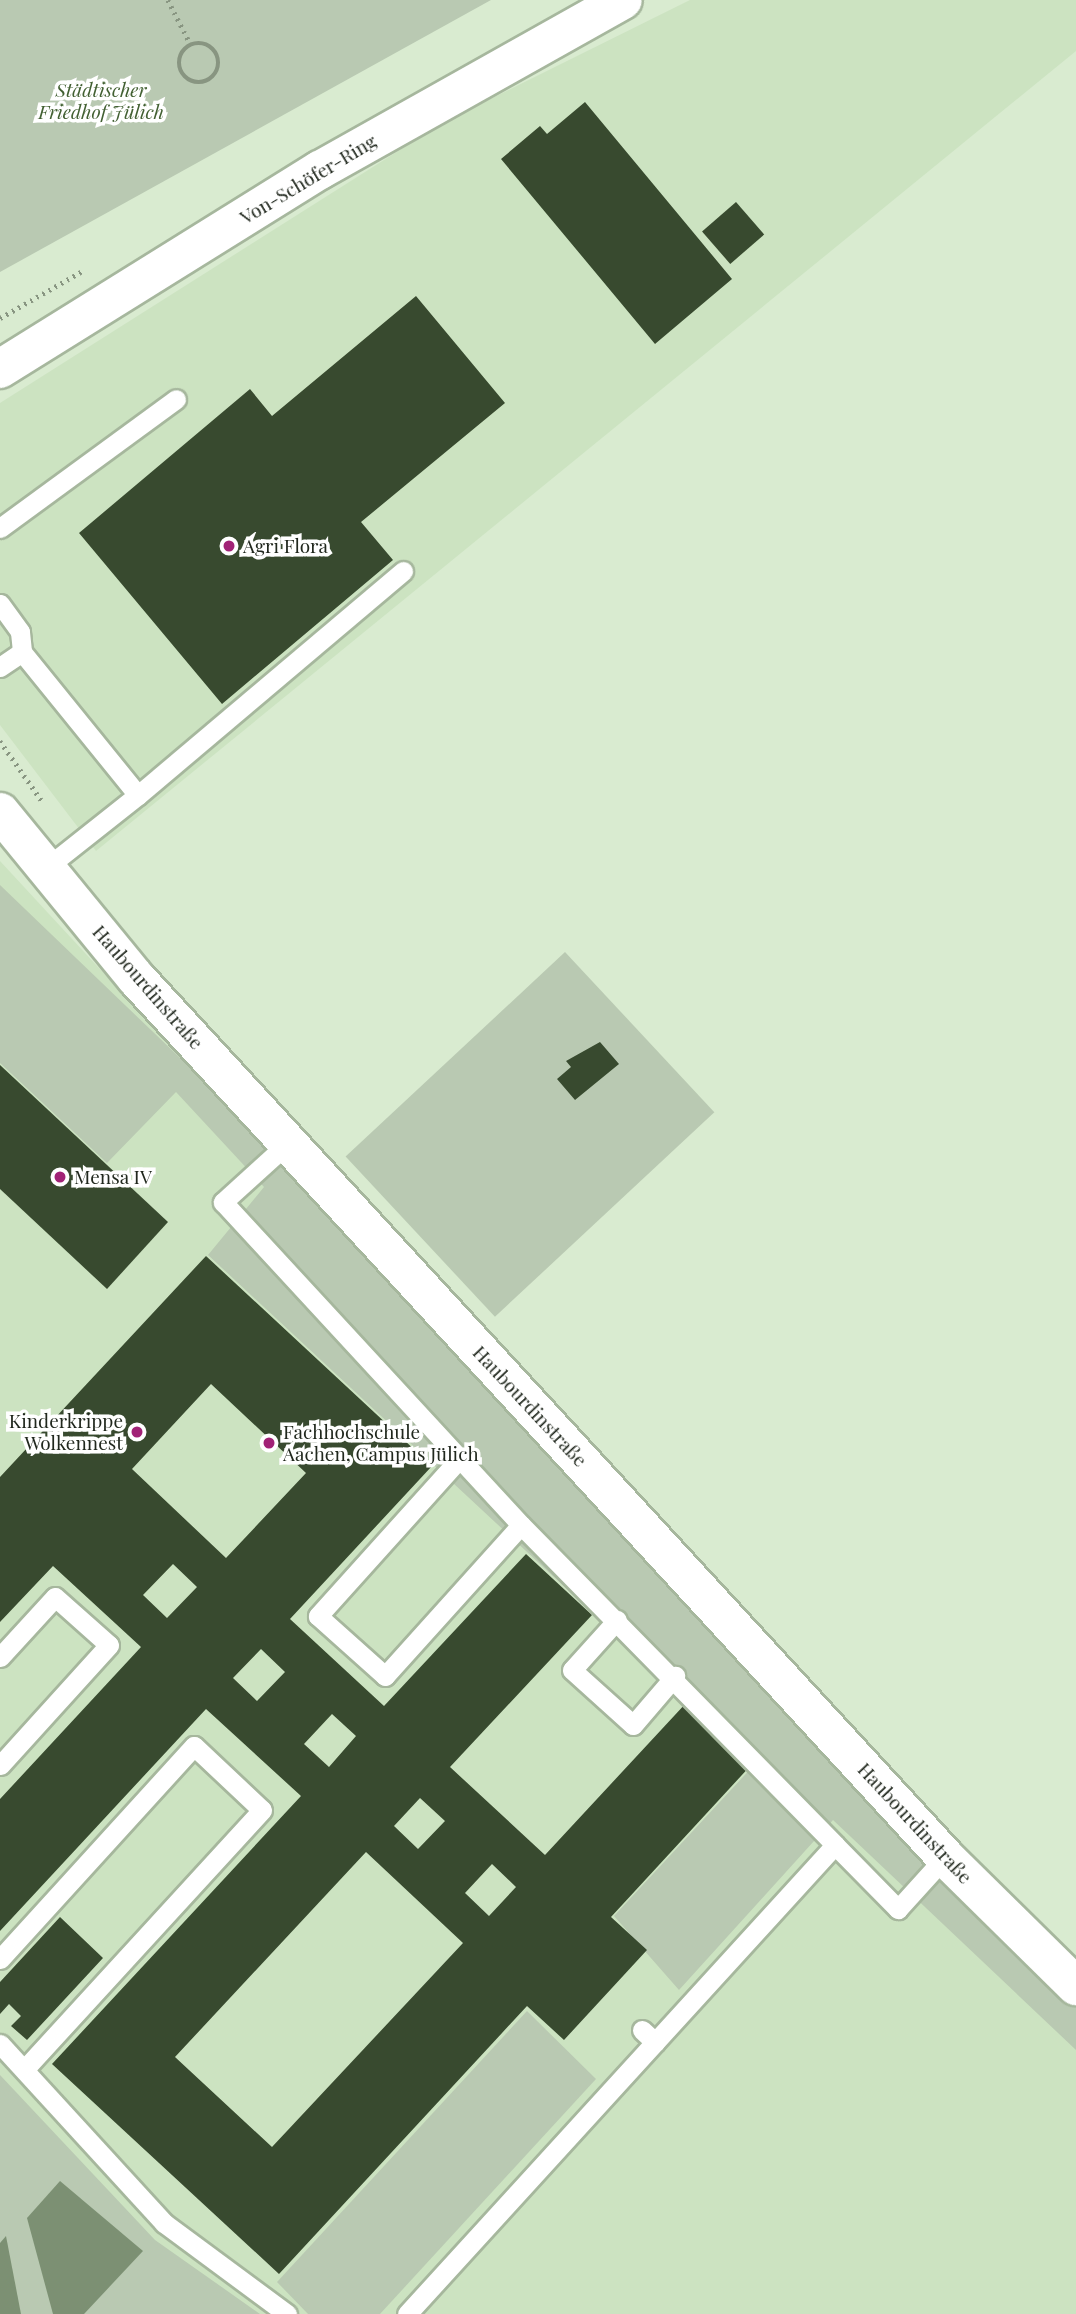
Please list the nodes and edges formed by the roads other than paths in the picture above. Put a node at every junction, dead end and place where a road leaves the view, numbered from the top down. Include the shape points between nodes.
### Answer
1 (624, 0) edge
2 (0, 369) edge
3 (176, 399) dead end
4 (0, 528) edge
5 (403, 571) dead end
6 (0, 604) edge
7 (22, 652) junction
8 (0, 667) edge
9 (138, 795) junction
10 (2, 819) edge
11 (46, 868) junction
12 (288, 1143) junction
13 (461, 1457) junction
14 (521, 1525) junction
15 (617, 1620) junction
16 (0, 1657) edge
17 (675, 1676) junction
18 (0, 1765) edge
19 (835, 1845) junction
20 (945, 1857) junction
21 (0, 1959) edge
22 (1076, 1986) edge
23 (0, 2044) edge
24 (24, 2070) junction
25 (287, 2314) edge
26 (407, 2314) edge

1 - 2 street, Von-Schöfer-Ring via 320,170
3 - 4 lane
5 - 9 lane
6 - 7 lane via 20,632
7 - 8 lane
7 - 9 lane
9 - 11 lane
10 - 11 street, Haubourdinstraße
11 - 12 street, Haubourdinstraße
12 - 13 lane via 223,1202
12 - 20 street, Haubourdinstraße
13 - 14 lane
13 - 14 lane via 318,1616 385,1676
14 - 15 lane
15 - 17 lane
15 - 17 lane via 572,1670 633,1725
16 - 18 lane via 55,1597 109,1645
17 - 19 lane
19 - 20 lane via 898,1909
19 - 26 lane via 648,2036
20 - 22 street, Haubourdinstraße
21 - 24 lane via 194,1746 262,1810
23 - 24 lane
24 - 25 lane via 164,2223

